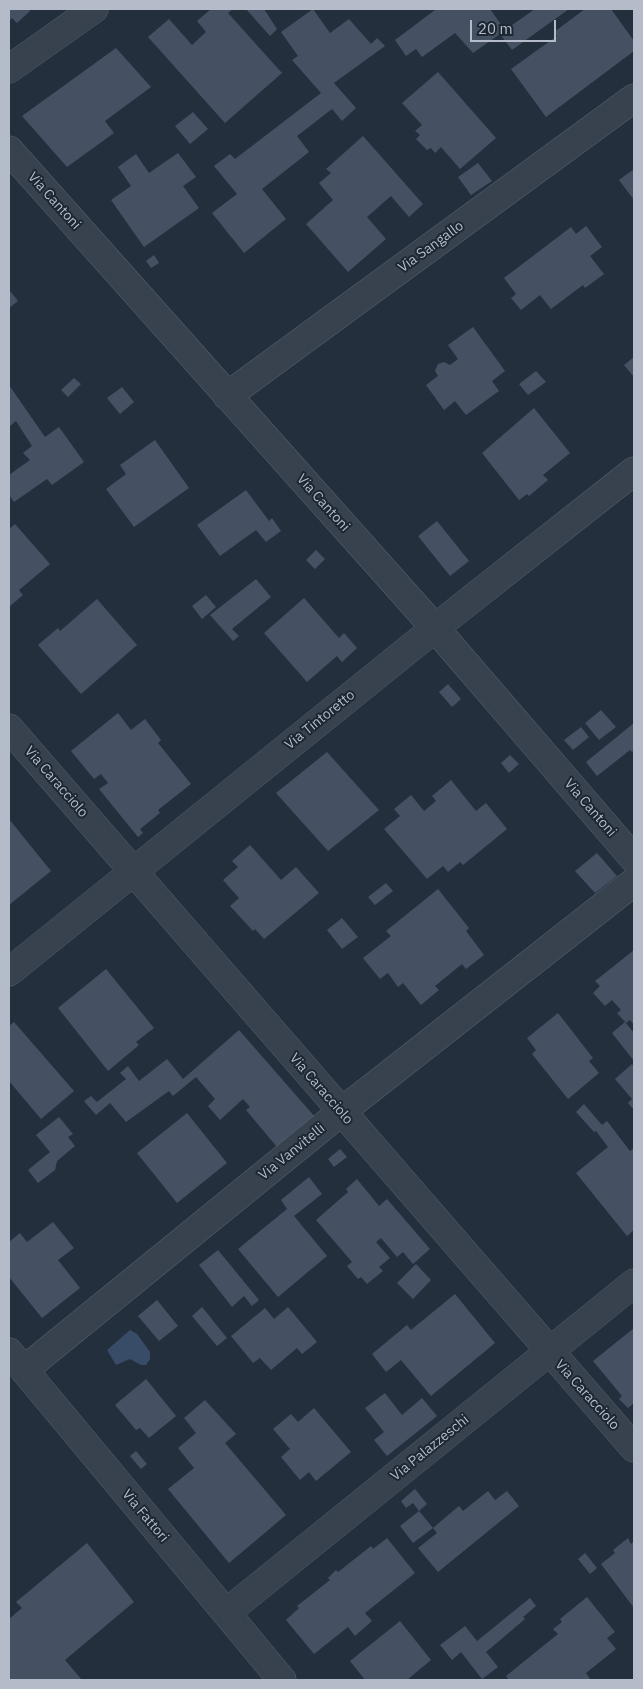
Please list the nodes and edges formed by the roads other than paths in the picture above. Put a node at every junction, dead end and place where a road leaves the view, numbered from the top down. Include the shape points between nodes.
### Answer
1 (94, 9) edge
2 (9, 69) edge
3 (634, 98) edge
4 (9, 150) edge
5 (227, 396) junction
6 (634, 471) edge
7 (435, 628) junction
8 (9, 728) edge
9 (634, 859) edge
10 (133, 871) junction
11 (634, 882) edge
12 (9, 972) edge
13 (341, 1112) junction
14 (634, 1283) edge
15 (549, 1352) junction
16 (16, 1361) edge
17 (634, 1448) edge
18 (226, 1613) junction
19 (282, 1680) edge

1 - 2 street
3 - 5 street, Via Sangallo
4 - 5 street, Via Cantoni
5 - 7 street, Via Cantoni
6 - 7 street, Via Tintoretto
7 - 9 street, Via Cantoni
7 - 10 street, Via Tintoretto
8 - 10 street, Via Caracciolo
10 - 12 street, Via Tintoretto
10 - 13 street, Via Caracciolo
11 - 13 street, Via Vanvitelli
13 - 15 street, Via Caracciolo
13 - 16 street, Via Vanvitelli
14 - 15 street, Via Palazzeschi
15 - 17 street, Via Caracciolo
15 - 18 street, Via Palazzeschi
16 - 18 street, Via Fattori
18 - 19 street, Via Fattori

